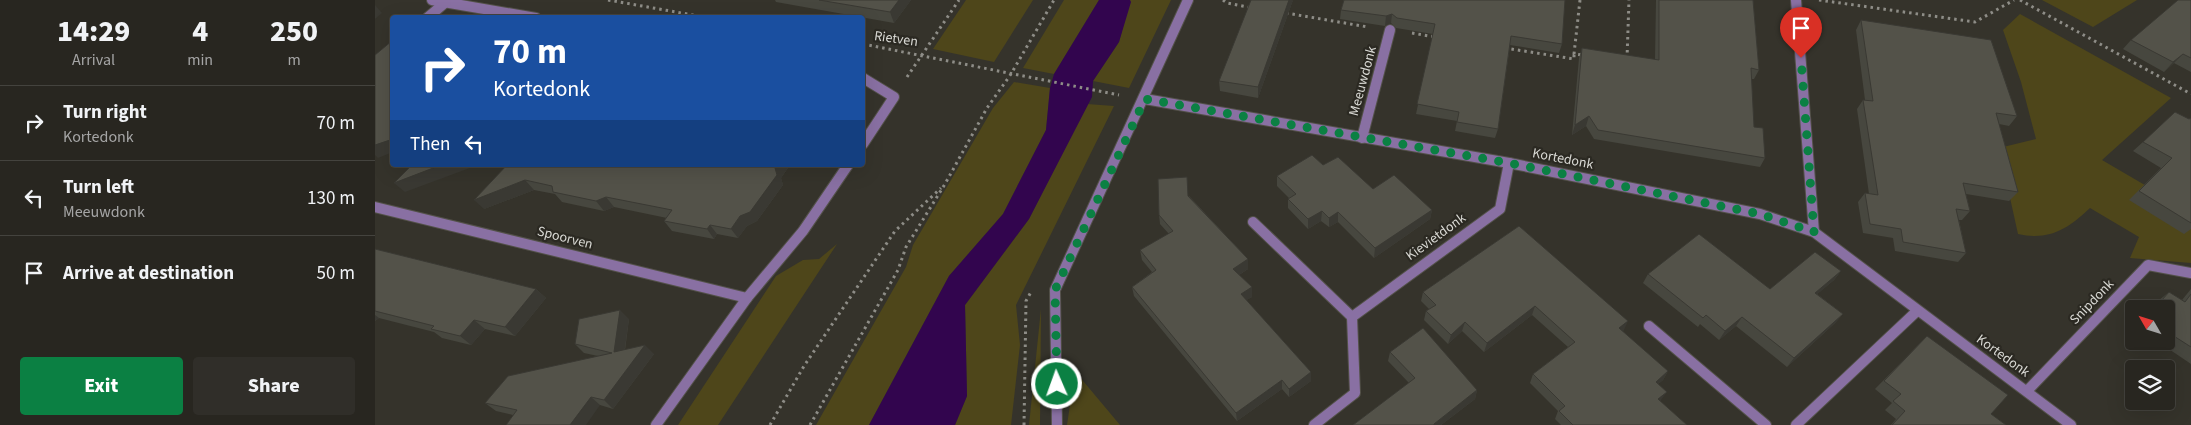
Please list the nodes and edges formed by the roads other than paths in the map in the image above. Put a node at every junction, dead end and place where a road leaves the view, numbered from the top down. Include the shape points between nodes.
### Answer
1 (432, 0) edge
2 (1188, 0) edge
3 (1796, 0) edge
4 (446, 2) junction
5 (431, 15) edge
6 (519, 15) edge
7 (1390, 30) edge
8 (865, 79) edge
9 (1145, 99) junction
10 (1362, 138) junction
11 (865, 141) edge
12 (1509, 163) junction
13 (847, 167) edge
14 (375, 206) edge
15 (1253, 222) dead end
16 (1814, 232) junction
17 (2191, 273) edge
18 (747, 298) junction
19 (1917, 311) junction
20 (1351, 317) junction
21 (1649, 326) dead end
22 (2027, 391) junction
23 (656, 425) edge
24 (1057, 425) edge
25 (1314, 425) edge
26 (1766, 425) edge
27 (1797, 425) edge
28 (2071, 425) edge

1 - 4 street
2 - 9 street
3 - 16 street
4 - 5 street
4 - 6 street
7 - 10 street, Meeuwdonk
8 - 11 street via 894,97
9 - 10 street, Kortedonk
9 - 24 street via 1055,290
10 - 12 street, Kortedonk
12 - 16 street, Kortedonk via 1760,214
12 - 20 street, Kievietdonk via 1500,208
13 - 18 street via 803,231
14 - 18 street, Spoorven
15 - 20 street
16 - 19 street, Kortedonk
17 - 22 street, Snipdonk via 2148,265
18 - 23 street
19 - 22 street, Kortedonk
19 - 27 street
20 - 25 street via 1355,393
21 - 26 street
22 - 28 street, Kortedonk

